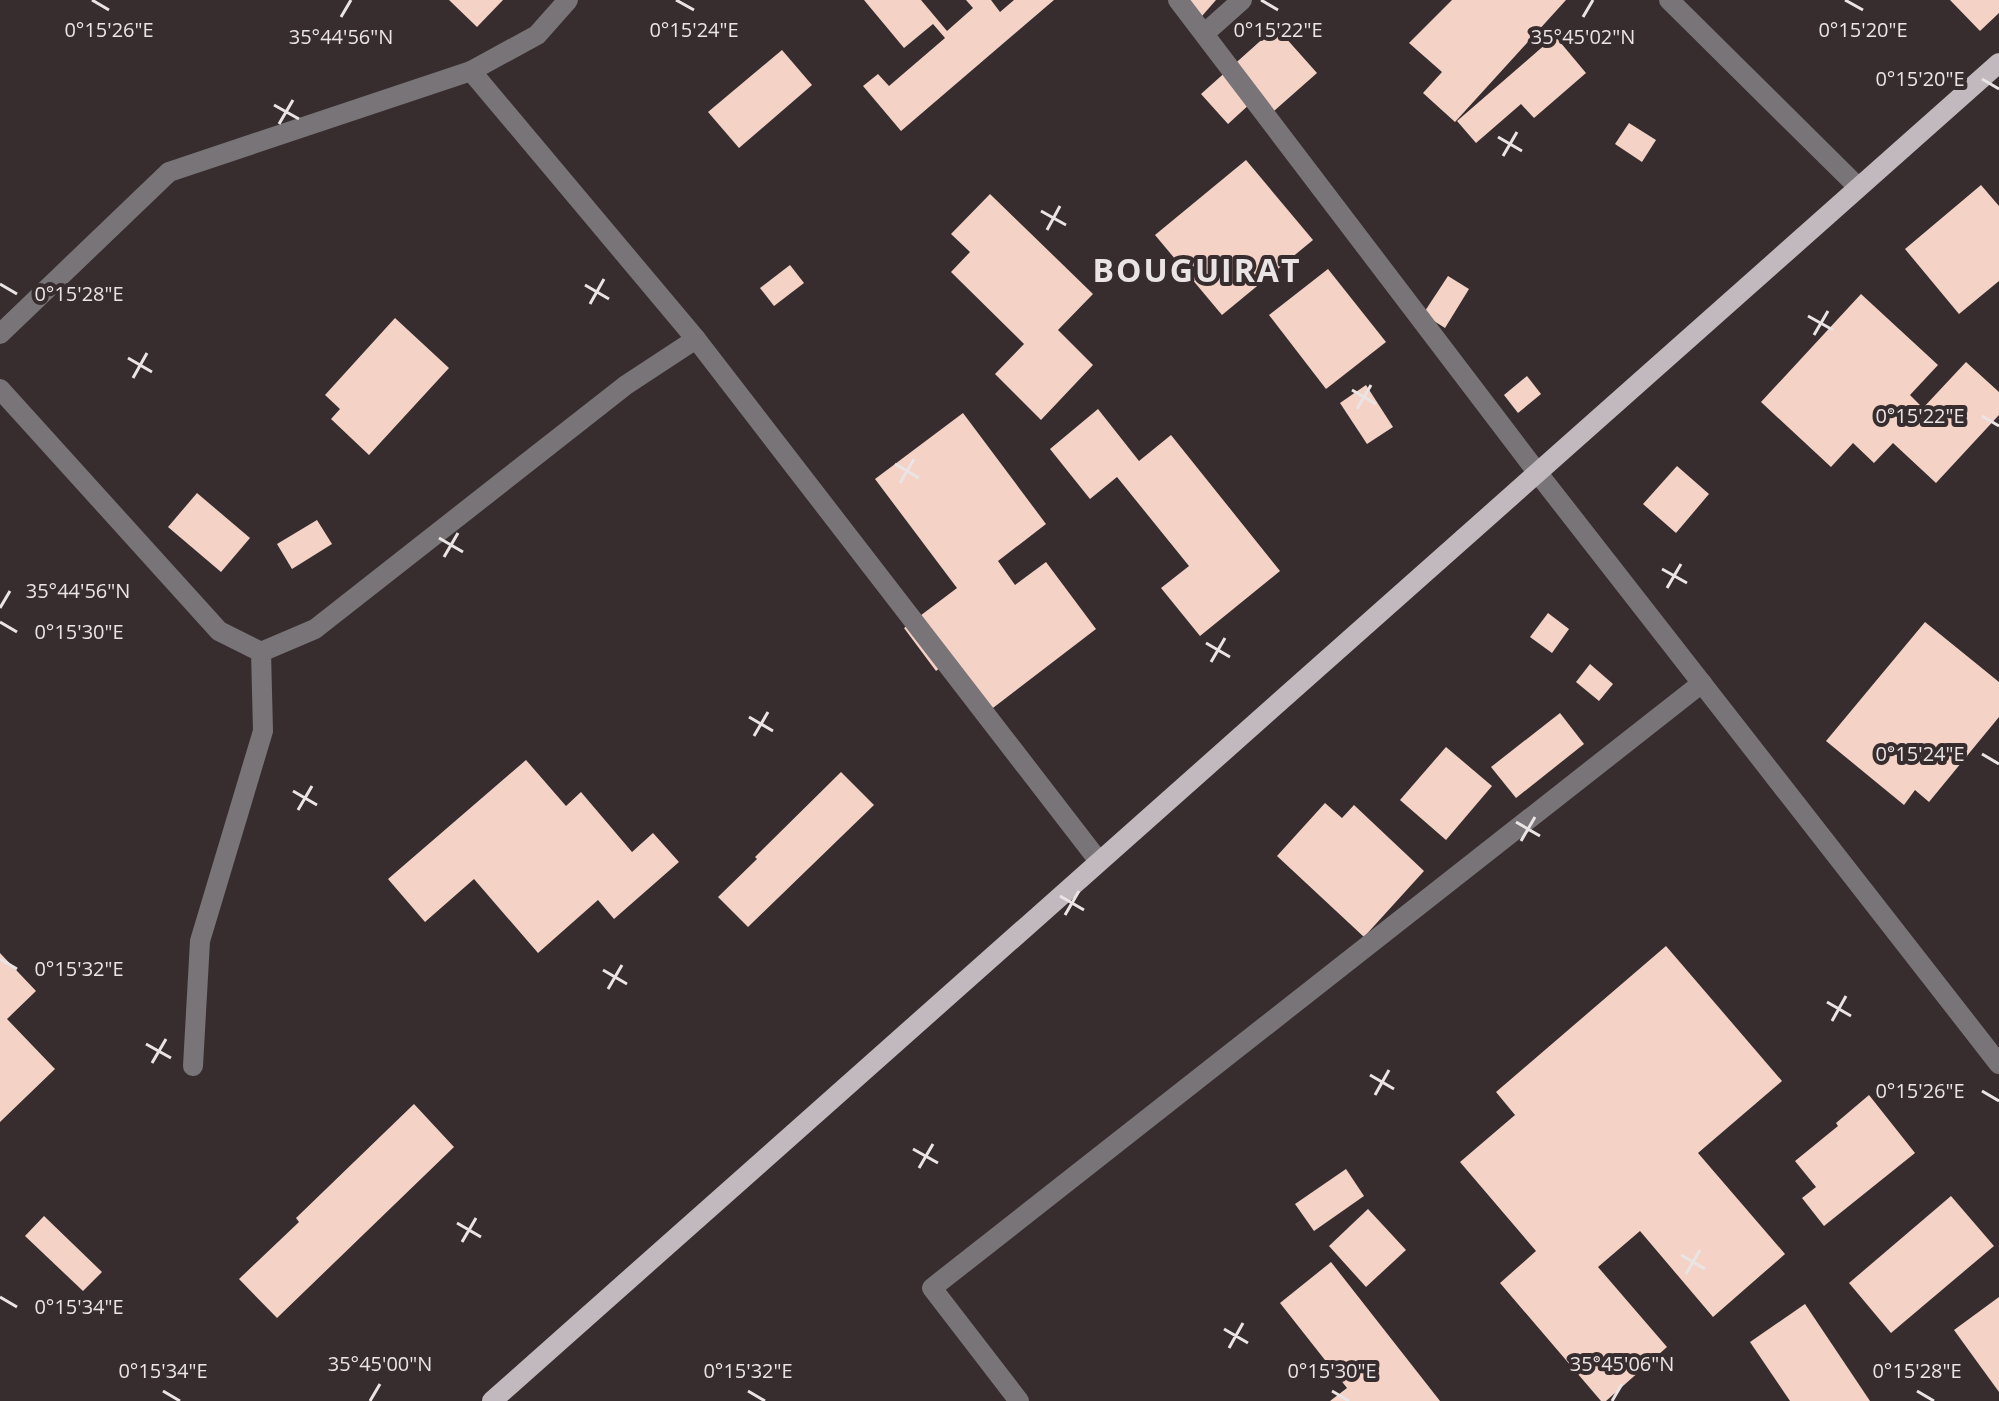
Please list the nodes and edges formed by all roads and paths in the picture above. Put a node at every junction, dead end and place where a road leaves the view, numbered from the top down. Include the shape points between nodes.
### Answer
1 (568, 0) edge
2 (1178, 0) edge
3 (1242, 0) edge
4 (1669, 0) edge
5 (1205, 33) junction
6 (1999, 63) edge
7 (471, 71) junction
8 (1858, 187) junction
9 (0, 334) edge
10 (696, 339) junction
11 (0, 389) edge
12 (1537, 472) junction
13 (261, 652) junction
14 (1702, 683) junction
15 (1098, 860) junction
16 (1999, 1064) edge
17 (193, 1066) dead end
18 (492, 1401) edge
19 (1019, 1401) edge

1 - 7 street via 537,35
2 - 5 street
3 - 5 street
4 - 8 street
5 - 12 street
6 - 8 main road
7 - 9 street via 169,172
7 - 10 street
8 - 12 main road
10 - 13 street via 626,385 315,629
10 - 15 street
11 - 13 street via 219,631
12 - 14 street
12 - 15 main road
13 - 17 street via 263,731 200,941
14 - 16 street
14 - 19 street via 932,1288
15 - 18 main road

